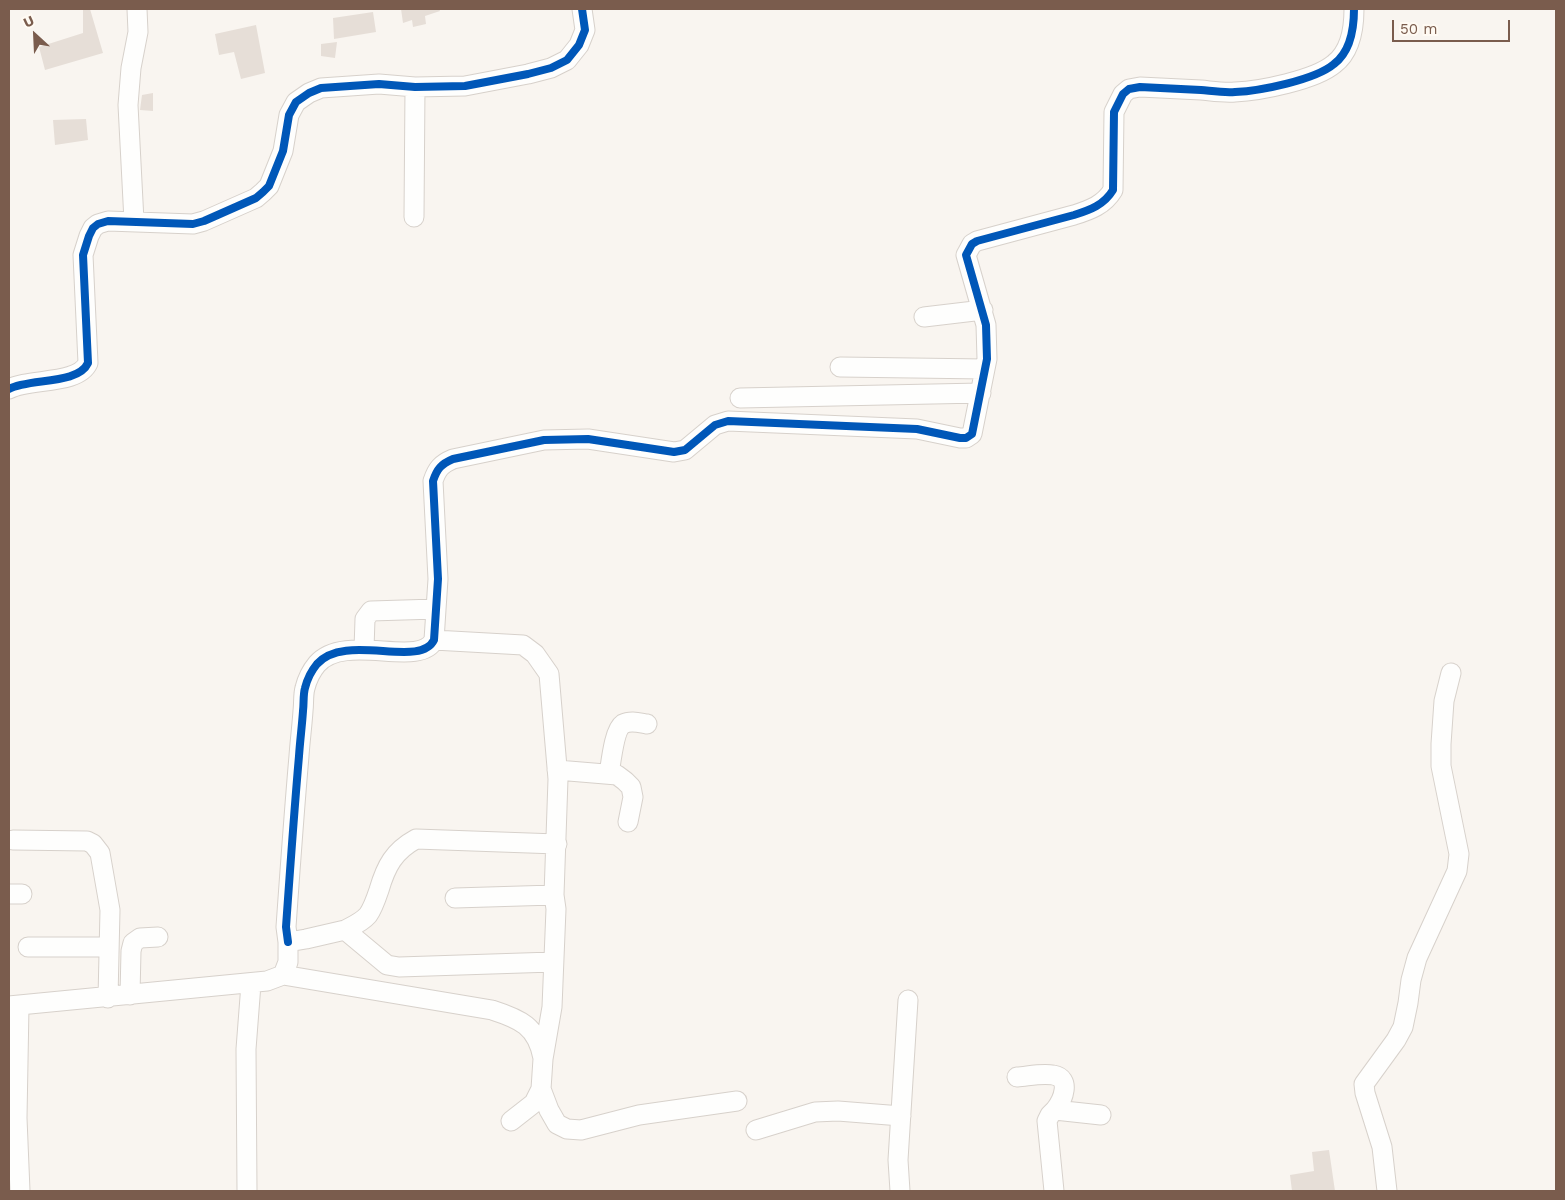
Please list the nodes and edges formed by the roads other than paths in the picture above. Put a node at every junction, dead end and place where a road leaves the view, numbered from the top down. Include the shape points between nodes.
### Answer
1 (137, 9) edge
2 (582, 9) edge
3 (1354, 9) edge
4 (415, 87) junction
5 (414, 218) dead end
6 (134, 221) junction
7 (983, 310) junction
8 (924, 317) dead end
9 (840, 366) dead end
10 (985, 369) junction
11 (9, 389) edge
12 (981, 393) junction
13 (740, 398) dead end
14 (436, 609) junction
15 (434, 640) junction
16 (364, 649) junction
17 (1451, 673) dead end
18 (647, 724) dead end
19 (557, 770) junction
20 (609, 774) junction
21 (628, 822) dead end
22 (13, 840) dead end
23 (556, 844) junction
24 (554, 895) junction
25 (455, 898) dead end
26 (345, 930) junction
27 (158, 937) dead end
28 (288, 942) junction
29 (110, 946) junction
30 (28, 947) dead end
31 (553, 962) junction
32 (283, 975) junction
33 (251, 984) junction
34 (130, 996) junction
35 (108, 998) junction
36 (908, 1000) dead end
37 (14, 1006) edge
38 (543, 1060) junction
39 (1017, 1077) dead end
40 (541, 1089) junction
41 (737, 1101) dead end
42 (1055, 1110) junction
43 (1101, 1115) dead end
44 (901, 1116) junction
45 (511, 1121) dead end
46 (756, 1130) dead end
47 (20, 1191) edge
48 (247, 1191) edge
49 (900, 1191) edge
50 (1054, 1191) edge
51 (1387, 1191) edge

1 - 6 street via 138,32 128,105
2 - 4 street via 584,30 580,45 567,60 551,68 465,86
3 - 7 street via 1350,39 1343,55 1316,75 1235,92 1140,87 1123,94 1114,112 1113,190 1108,198 1074,216 977,241 968,249 967,263
4 - 5 street
4 - 6 street via 378,84 315,90 296,102 289,115 283,150 269,186 256,198 194,224
6 - 11 street via 98,224 89,236 83,255 86,369 61,379 32,382
7 - 8 street
7 - 10 street via 987,350
9 - 10 street
10 - 12 street
12 - 13 street
12 - 14 street via 972,434 966,438 918,429 728,421 715,424 685,450 674,452 588,439 544,440 453,459 436,470 433,481 438,579
14 - 15 street
14 - 16 street via 371,611 365,619
15 - 16 street via 424,650 413,653
15 - 19 street via 523,645 535,654 549,674
16 - 28 street via 335,653 325,658 317,664 305,688 291,842
17 - 51 street via 1444,701 1441,766 1459,854 1457,871 1417,958 1403,1027 1364,1084 1382,1147
18 - 20 street via 624,724 618,731
19 - 20 street
19 - 23 street
20 - 21 street via 616,775 631,787 633,796
22 - 29 street via 86,841 93,844 100,853 110,910
23 - 24 street
23 - 26 street via 416,838 396,853 368,916
24 - 25 street
24 - 31 street
26 - 28 street
26 - 31 street via 387,964 400,968
27 - 34 street via 140,938 133,943
28 - 32 street via 288,962
29 - 30 street
29 - 35 street
31 - 38 street via 552,1007
32 - 33 street
32 - 38 street via 483,1009 517,1018 541,1046
33 - 34 street
33 - 48 street via 246,1049
34 - 35 street
35 - 37 street
36 - 44 street
37 - 47 street
38 - 40 street
39 - 42 street via 1048,1074 1060,1078 1065,1091
40 - 41 street via 557,1124 581,1130 639,1115
40 - 45 street via 534,1103
42 - 43 street
42 - 50 street via 1047,1121
44 - 46 street via 815,1112
44 - 49 street

